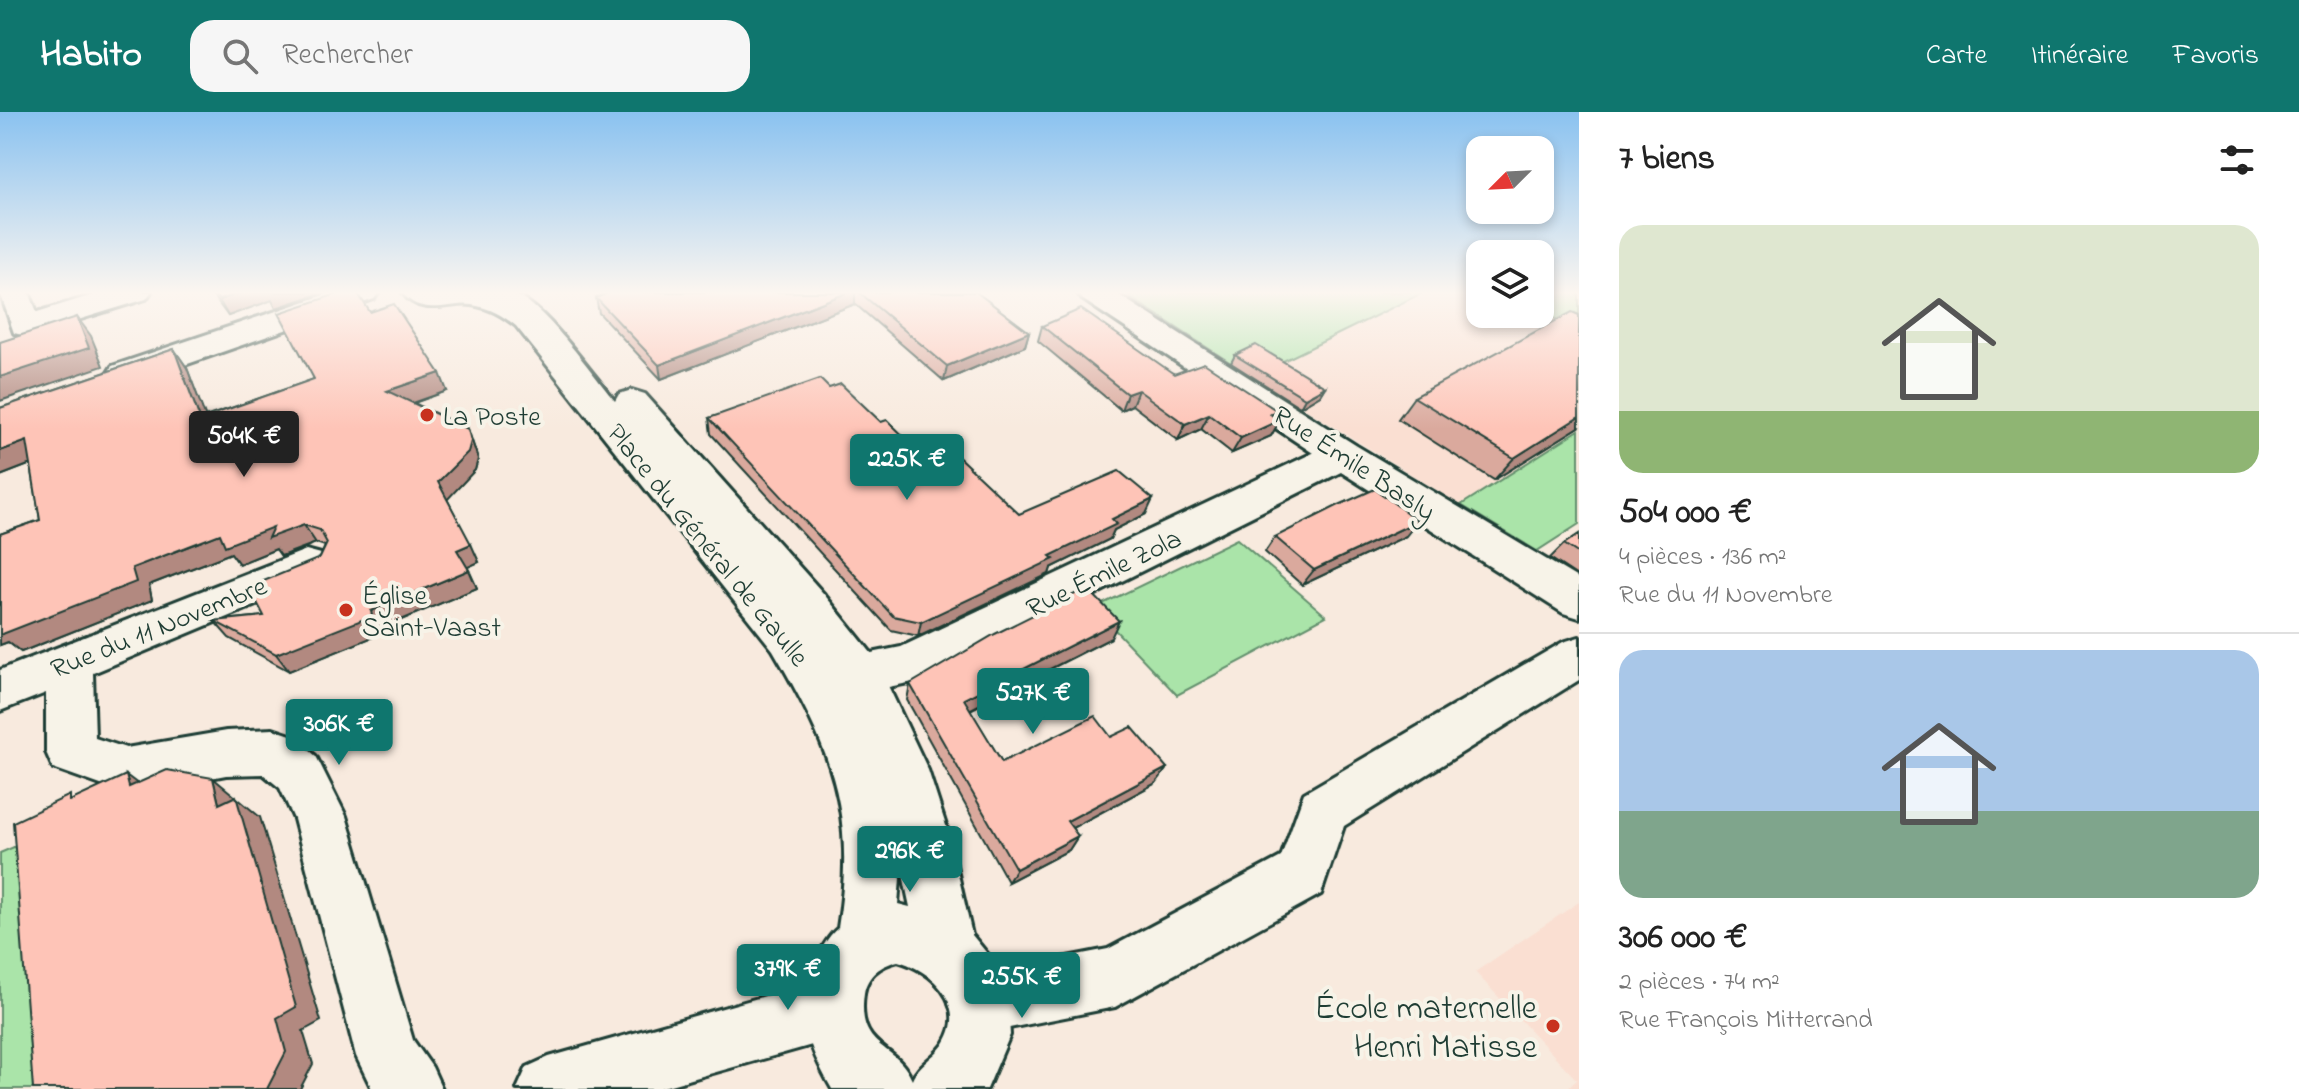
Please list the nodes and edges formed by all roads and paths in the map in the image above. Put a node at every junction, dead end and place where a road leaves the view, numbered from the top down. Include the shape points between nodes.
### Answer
1 (230, 338) edge
2 (543, 338) edge
3 (577, 338) edge
4 (1163, 338) edge
5 (91, 385) edge
6 (1343, 455) junction
7 (315, 562) edge
8 (1579, 601) edge
9 (1579, 656) edge
10 (69, 663) junction
11 (859, 673) junction
12 (0, 691) edge
13 (865, 943) junction
14 (947, 950) junction
15 (979, 1004) junction
16 (830, 1013) junction
17 (875, 1086) edge
18 (944, 1088) edge
19 (410, 1089) edge
20 (549, 1089) edge

1 - 5 street
2 - 13 street, Place du Général de Gaulle via 789,637 825,693 861,779 874,857
3 - 11 street, Place du Général de Gaulle
4 - 6 street, Rue Émile Basly
6 - 8 street, Rue Émile Basly
6 - 11 street, Rue Émile Zola via 907,666
7 - 10 street, Rue du 11 Novembre
9 - 15 street via 1323,810 1302,875 1115,977
10 - 12 street, Rue du 11 Novembre
10 - 19 street via 71,752 126,771 226,753 273,751 298,772 320,816 387,1056
11 - 14 street, Place du Général de Gaulle via 903,770
13 - 14 street via 891,934 920,936
13 - 16 street via 846,960 834,984
14 - 15 street via 967,974
15 - 18 street via 980,1036 968,1065
16 - 17 street via 849,1063
16 - 20 street via 790,1019

